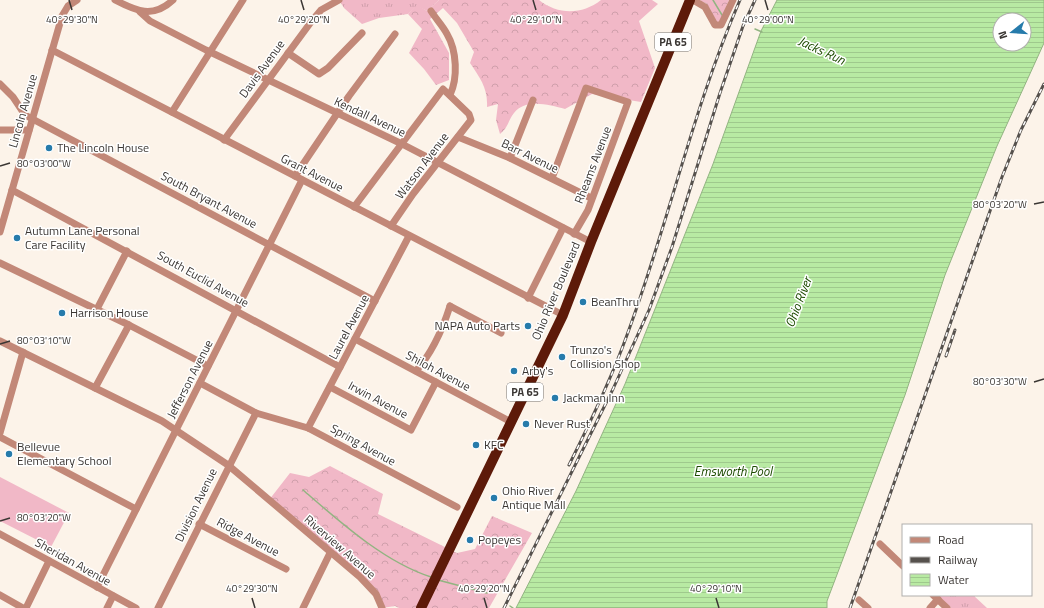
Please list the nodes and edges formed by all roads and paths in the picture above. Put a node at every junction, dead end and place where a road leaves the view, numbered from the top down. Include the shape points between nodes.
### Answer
1 (76, 0) edge
2 (116, 0) edge
3 (173, 0) edge
4 (243, 0) edge
5 (339, 0) edge
6 (692, 0) edge
7 (733, 0) edge
8 (67, 3) edge
9 (140, 12) junction
10 (431, 12) dead end
11 (362, 33) dead end
12 (395, 34) dead end
13 (52, 50) junction
14 (210, 52) junction
15 (288, 53) junction
16 (268, 81) junction
17 (0, 84) edge
18 (450, 95) junction
19 (533, 100) dead end
20 (172, 112) junction
21 (337, 113) junction
22 (33, 119) junction
23 (0, 130) edge
24 (29, 130) junction
25 (458, 137) junction
26 (224, 140) junction
27 (402, 144) junction
28 (510, 158) junction
29 (437, 163) junction
30 (295, 176) junction
31 (552, 178) junction
32 (302, 180) junction
33 (12, 190) junction
34 (591, 198) junction
35 (0, 205) edge
36 (8, 205) junction
37 (354, 208) junction
38 (391, 226) junction
39 (563, 228) junction
40 (0, 232) edge
41 (574, 234) junction
42 (409, 236) junction
43 (591, 242) junction
44 (271, 245) junction
45 (127, 251) junction
46 (0, 263) edge
47 (528, 298) junction
48 (375, 301) junction
49 (97, 309) junction
50 (237, 311) junction
51 (563, 315) junction
52 (129, 325) junction
53 (501, 333) dead end
54 (355, 339) junction
55 (0, 341) edge
56 (23, 352) junction
57 (208, 366) junction
58 (340, 366) junction
59 (416, 372) junction
60 (436, 382) junction
61 (200, 383) junction
62 (330, 387) junction
63 (95, 388) junction
64 (256, 413) junction
65 (511, 422) junction
66 (308, 428) junction
67 (176, 431) junction
68 (0, 433) edge
69 (0, 437) edge
70 (228, 465) junction
71 (457, 507) dead end
72 (136, 509) junction
73 (199, 524) junction
74 (0, 534) edge
75 (880, 544) dead end
76 (330, 553) junction
77 (50, 561) junction
78 (902, 565) edge
79 (286, 569) dead end
80 (97, 587) junction
81 (0, 595) edge
82 (113, 596) junction
83 (936, 597) edge
84 (859, 600) dead end
85 (25, 608) edge
86 (107, 608) edge
87 (136, 608) edge
88 (158, 608) edge
89 (303, 608) edge
90 (382, 608) edge
91 (421, 608) edge
92 (868, 608) edge
93 (930, 608) edge
94 (947, 608) edge

1 - 8 street, Lincoln Avenue
2 - 9 street
3 - 9 street via 161,8
4 - 14 street
5 - 15 street, Davis Avenue via 321,10
6 - 7 street via 705,7 715,25 721,25
6 - 43 highway, Ohio River Boulevard / PA 65
8 - 13 street, Lincoln Avenue
9 - 14 street, Kendall Avenue via 150,21
10 - 18 street via 452,44 456,79
11 - 15 street via 319,74
12 - 21 street
13 - 20 street, Grant Avenue
13 - 22 street, Lincoln Avenue
14 - 16 street, Kendall Avenue
14 - 20 street
15 - 16 street, Davis Avenue
16 - 21 street, Kendall Avenue
16 - 26 street, Davis Avenue
17 - 22 street, South Bryant Avenue via 13,97 22,112
18 - 25 street, Watson Avenue via 469,114 471,120
18 - 27 street via 443,89
19 - 28 street
20 - 26 street, Grant Avenue
21 - 27 street, Kendall Avenue
21 - 30 street
22 - 24 street, Lincoln Avenue
22 - 44 street, South Bryant Avenue
23 - 24 street
24 - 33 street, Lincoln Avenue
25 - 28 street, Barr Avenue
25 - 29 street, Watson Avenue
26 - 30 street, Grant Avenue
27 - 29 street, Kendall Avenue
27 - 37 street
28 - 31 street, Barr Avenue
29 - 38 street, Watson Avenue
29 - 39 street, Kendall Avenue
30 - 32 street, Grant Avenue
31 - 34 street, Barr Avenue
31 - 34 street, Rheams Avenue via 586,88 628,102
32 - 37 street, Grant Avenue
32 - 44 street, Jefferson Avenue
33 - 36 street, Lincoln Avenue
33 - 45 street, South Euclid Avenue
34 - 41 street, Rheams Avenue via 580,226
35 - 36 street
36 - 40 street, Lincoln Avenue
37 - 38 street, Grant Avenue
38 - 42 street, Grant Avenue
39 - 41 street, Kendall Avenue
39 - 47 street
41 - 43 street, Kendall Avenue
42 - 47 street, Grant Avenue
42 - 48 street, Laurel Avenue
43 - 51 highway, Ohio River Boulevard / PA 65
44 - 48 street, South Bryant Avenue
44 - 50 street, Jefferson Avenue
45 - 49 street
45 - 50 street, South Euclid Avenue
46 - 49 street
47 - 51 street, Grant Avenue
48 - 54 street, Laurel Avenue
49 - 52 street
50 - 57 street, Jefferson Avenue
50 - 58 street, South Euclid Avenue
51 - 65 highway, Ohio River Boulevard / PA 65
52 - 57 street
52 - 63 street
53 - 59 street via 450,306 422,355
54 - 58 street, Laurel Avenue
54 - 59 street, Shiloh Avenue
55 - 56 street, Riverview Avenue
56 - 63 street, Riverview Avenue
56 - 68 street
57 - 61 street, Jefferson Avenue
58 - 62 street, Laurel Avenue
59 - 60 street, Shiloh Avenue
60 - 62 street, Irwin Avenue via 411,430
60 - 65 street, Shiloh Avenue
61 - 64 street, Spring Avenue
61 - 67 street, Jefferson Avenue
62 - 66 street, Laurel Avenue
63 - 67 street, Riverview Avenue
64 - 66 street, Spring Avenue
64 - 70 street, Division Avenue
65 - 91 highway, Ohio River Boulevard / PA 65
66 - 71 street, Spring Avenue
67 - 70 street, Riverview Avenue
67 - 72 street, Jefferson Avenue
69 - 72 street
70 - 73 street, Division Avenue
70 - 76 street, Riverview Avenue
72 - 80 street, Jefferson Avenue
73 - 79 street, Ridge Avenue
73 - 88 street, Division Avenue
74 - 77 street, Sheridan Avenue
75 - 78 street
76 - 89 street
76 - 90 street, Riverview Avenue via 370,587
77 - 80 street, Sheridan Avenue
77 - 85 street
80 - 82 street, Sheridan Avenue
81 - 85 street
82 - 86 street
82 - 87 street, Sheridan Avenue
83 - 93 street
83 - 94 street
84 - 92 street

